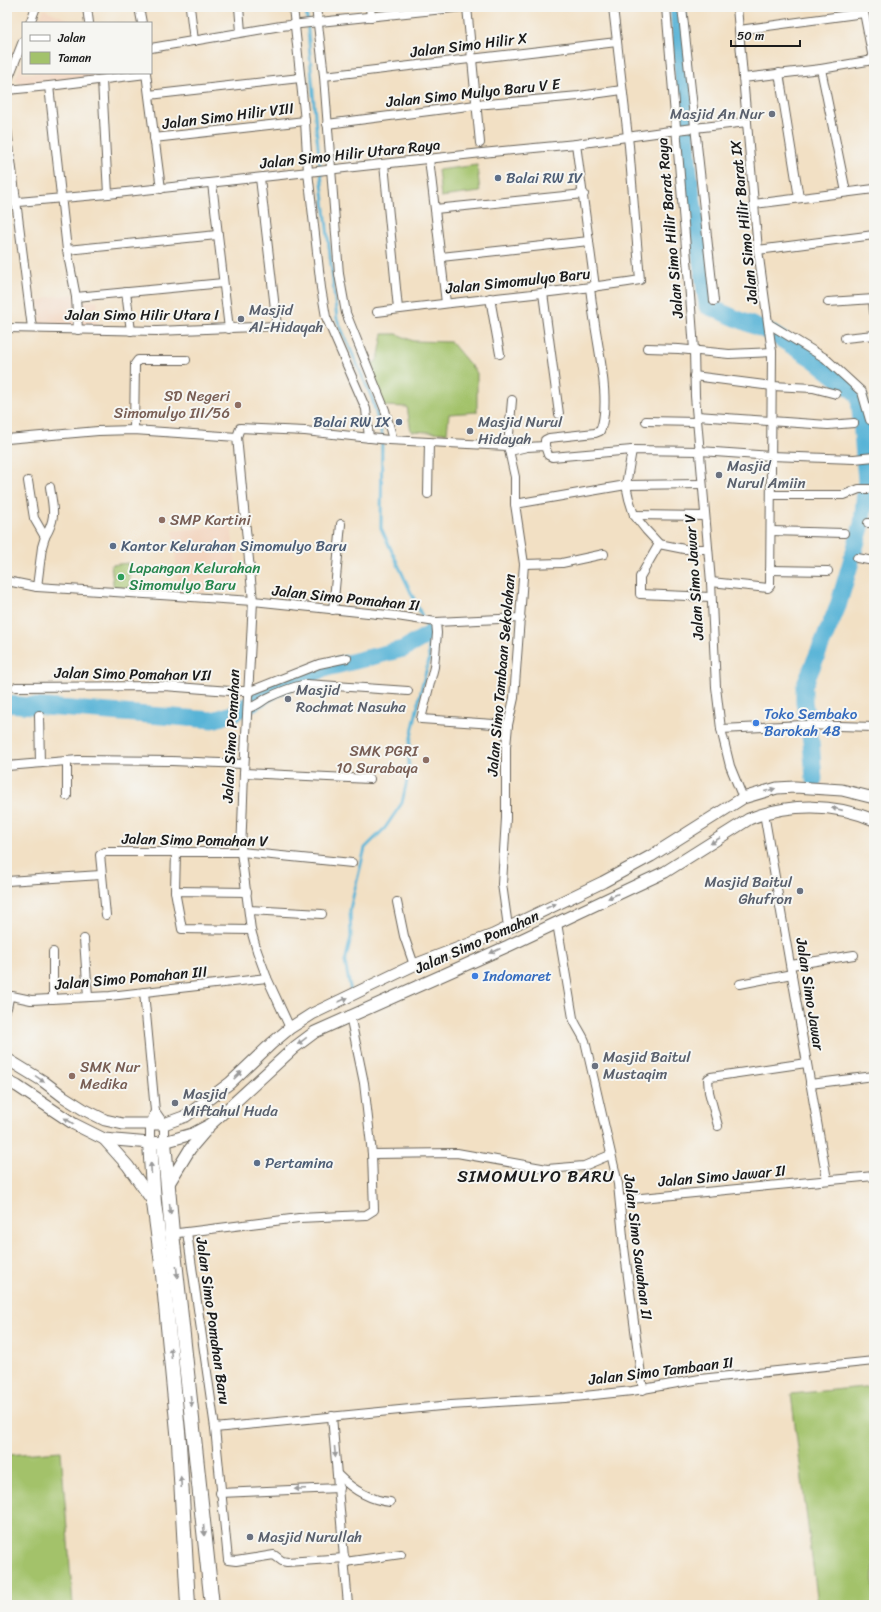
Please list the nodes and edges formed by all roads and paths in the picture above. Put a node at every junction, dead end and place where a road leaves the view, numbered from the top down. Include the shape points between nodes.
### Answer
1 (36, 7) edge
2 (87, 7) edge
3 (139, 7) edge
4 (190, 7) edge
5 (239, 7) edge
6 (293, 7) edge
7 (316, 7) edge
8 (370, 7) edge
9 (463, 7) edge
10 (467, 7) edge
11 (613, 7) edge
12 (666, 7) edge
13 (682, 7) edge
14 (737, 7) edge
15 (863, 10) edge
16 (371, 17) junction
17 (30, 22) edge
18 (89, 22) edge
19 (142, 22) edge
20 (314, 22) junction
21 (298, 24) junction
22 (739, 30) junction
23 (241, 32) junction
24 (194, 41) junction
25 (617, 42) junction
26 (22, 44) edge
27 (152, 48) edge
28 (472, 59) junction
29 (874, 62) edge
30 (821, 69) junction
31 (779, 73) junction
32 (146, 74) edge
33 (324, 76) junction
34 (97, 78) edge
35 (300, 78) junction
36 (743, 78) junction
37 (7, 82) edge
38 (50, 86) junction
39 (7, 90) edge
40 (622, 90) junction
41 (149, 95) junction
42 (476, 105) junction
43 (304, 121) junction
44 (747, 122) junction
45 (327, 124) junction
46 (694, 128) junction
47 (7, 129) edge
48 (679, 130) junction
49 (627, 137) junction
50 (154, 138) junction
51 (480, 143) dead end
52 (576, 144) junction
53 (429, 159) junction
54 (384, 164) junction
55 (328, 170) junction
56 (311, 172) junction
57 (260, 178) junction
58 (212, 183) junction
59 (161, 189) junction
60 (874, 189) edge
61 (846, 192) junction
62 (108, 194) junction
63 (584, 194) junction
64 (61, 198) junction
65 (799, 198) junction
66 (11, 203) edge
67 (754, 204) junction
68 (435, 209) junction
69 (217, 235) junction
70 (874, 235) edge
71 (589, 241) junction
72 (67, 250) junction
73 (758, 250) junction
74 (441, 257) junction
75 (223, 282) junction
76 (592, 287) junction
77 (126, 292) junction
78 (543, 293) junction
79 (76, 297) junction
80 (490, 298) junction
81 (874, 299) edge
82 (714, 300) dead end
83 (828, 302) dead end
84 (446, 303) junction
85 (398, 309) junction
86 (377, 312) dead end
87 (874, 312) edge
88 (7, 328) edge
89 (32, 328) junction
90 (228, 329) junction
91 (78, 330) junction
92 (131, 331) junction
93 (769, 331) junction
94 (874, 335) edge
95 (845, 338) dead end
96 (646, 348) dead end
97 (694, 350) junction
98 (772, 352) junction
99 (500, 354) dead end
100 (186, 360) dead end
101 (694, 376) junction
102 (772, 386) junction
103 (836, 394) dead end
104 (512, 400) dead end
105 (559, 414) dead end
106 (697, 419) junction
107 (869, 420) edge
108 (646, 421) dead end
109 (772, 421) junction
110 (854, 423) dead end
111 (134, 430) junction
112 (237, 437) junction
113 (372, 438) junction
114 (7, 439) edge
115 (391, 440) junction
116 (429, 442) junction
117 (545, 446) junction
118 (509, 448) junction
119 (632, 450) junction
120 (700, 451) junction
121 (771, 456) junction
122 (874, 457) edge
123 (28, 481) dead end
124 (702, 484) junction
125 (626, 485) junction
126 (50, 488) dead end
127 (866, 489) edge
128 (428, 494) dead end
129 (771, 495) junction
130 (515, 504) junction
131 (634, 514) junction
132 (705, 516) junction
133 (341, 524) dead end
134 (771, 531) junction
135 (844, 533) dead end
136 (45, 537) junction
137 (659, 544) junction
138 (707, 549) junction
139 (604, 554) dead end
140 (857, 558) dead end
141 (874, 561) edge
142 (524, 564) junction
143 (770, 570) junction
144 (828, 571) dead end
145 (7, 581) edge
146 (710, 582) junction
147 (37, 586) junction
148 (711, 597) junction
149 (253, 601) junction
150 (333, 610) junction
151 (521, 618) junction
152 (436, 622) junction
153 (347, 658) dead end
154 (16, 687) dead end
155 (408, 691) dead end
156 (248, 693) junction
157 (248, 706) junction
158 (39, 715) dead end
159 (508, 725) junction
160 (874, 727) edge
161 (720, 729) junction
162 (67, 761) junction
163 (40, 763) junction
164 (7, 766) edge
165 (244, 769) junction
166 (370, 779) dead end
167 (68, 796) dead end
168 (742, 798) junction
169 (874, 798) edge
170 (764, 813) junction
171 (874, 820) edge
172 (176, 852) junction
173 (241, 852) junction
174 (641, 862) junction
175 (352, 863) dead end
176 (101, 875) junction
177 (649, 880) junction
178 (7, 881) edge
179 (175, 891) junction
180 (247, 892) junction
181 (397, 902) dead end
182 (249, 910) junction
183 (322, 914) dead end
184 (106, 915) dead end
185 (557, 923) junction
186 (508, 927) junction
187 (251, 930) junction
188 (84, 939) dead end
189 (53, 952) dead end
190 (854, 955) dead end
191 (414, 965) junction
192 (791, 965) junction
193 (792, 974) junction
194 (267, 978) junction
195 (740, 984) dead end
196 (144, 992) junction
197 (88, 997) junction
198 (53, 999) junction
199 (7, 1008) edge
200 (350, 1015) junction
201 (289, 1024) junction
202 (7, 1059) edge
203 (806, 1063) junction
204 (874, 1076) edge
205 (7, 1081) edge
206 (810, 1084) junction
207 (155, 1111) junction
208 (164, 1124) junction
209 (211, 1124) junction
210 (150, 1125) junction
211 (718, 1126) dead end
212 (104, 1139) junction
213 (164, 1142) junction
214 (150, 1143) junction
215 (372, 1154) junction
216 (610, 1155) junction
217 (874, 1176) edge
218 (827, 1180) junction
219 (168, 1186) junction
220 (620, 1200) junction
221 (154, 1203) junction
222 (187, 1232) junction
223 (165, 1234) junction
224 (874, 1362) edge
225 (643, 1390) junction
226 (451, 1405) joint
227 (332, 1416) junction
228 (215, 1428) junction
229 (195, 1440) junction
230 (179, 1442) junction
231 (338, 1475) junction
232 (339, 1488) junction
233 (220, 1493) junction
234 (390, 1502) dead end
235 (401, 1554) dead end
236 (345, 1560) junction
237 (188, 1605) edge
238 (212, 1605) edge
239 (348, 1605) edge

1 - 17 street
2 - 18 street
3 - 19 street
4 - 24 street
5 - 23 street
6 - 21 street
7 - 20 street
8 - 16 street
9 - 16 street
10 - 28 street
11 - 25 street
12 - 48 street, Jalan Simo Hilir Barat Raya
13 - 46 street
14 - 22 street, Jalan Simo Hilir Barat IX
15 - 22 street
15 - 29 street
16 - 20 street
20 - 21 street
20 - 33 street
21 - 23 street
21 - 35 street
22 - 36 street, Jalan Simo Hilir Barat IX
23 - 24 street
24 - 27 street
25 - 28 street, Jalan Simo Hilir X
25 - 40 street
26 - 37 street
28 - 33 street, Jalan Simo Hilir X
28 - 42 street
29 - 30 street
30 - 31 street
30 - 61 street
31 - 36 street
31 - 65 street
32 - 34 street
32 - 41 street
33 - 45 street
34 - 38 street
34 - 62 street
35 - 41 street
35 - 43 street
36 - 44 street, Jalan Simo Hilir Barat IX
38 - 39 street
38 - 64 street
40 - 42 street, Jalan Simo Mulyo Baru V E
40 - 49 street
41 - 50 street
42 - 45 street, Jalan Simo Mulyo Baru V E
42 - 51 street
43 - 50 street, Jalan Simo Hilir VIII
43 - 56 street
44 - 46 street, Jalan Simo Hilir Utara Raya
44 - 67 street, Jalan Simo Hilir Barat IX
45 - 55 street
46 - 48 street, Jalan Simo Hilir Utara Raya
46 - 82 street
47 - 66 street
48 - 49 street, Jalan Simo Hilir Utara Raya
48 - 97 street, Jalan Simo Hilir Barat Raya
49 - 52 street, Jalan Simo Hilir Utara Raya
49 - 76 street, Jalan Simomulyo Baru via 640,280
50 - 59 street
52 - 53 street, Jalan Simo Hilir Utara Raya
52 - 63 street
53 - 54 street, Jalan Simo Hilir Utara Raya
53 - 68 street
54 - 55 street, Jalan Simo Hilir Utara Raya
54 - 85 street
55 - 56 street, Jalan Simo Hilir Utara Raya
55 - 115 street via 339,274 346,313 385,410
56 - 57 street, Jalan Simo Hilir Utara Raya
56 - 113 street via 321,288 326,316 366,409
57 - 58 street, Jalan Simo Hilir Utara Raya
57 - 90 street, Jalan Simo Hilir Utara I via 277,326
58 - 59 street, Jalan Simo Hilir Utara Raya
58 - 69 street
59 - 62 street, Jalan Simo Hilir Utara Raya
60 - 61 street
61 - 65 street
62 - 64 street, Jalan Simo Hilir Utara Raya
63 - 68 street
63 - 71 street
64 - 66 street, Jalan Simo Hilir Utara Raya
64 - 72 street
65 - 67 street
66 - 89 street
67 - 73 street, Jalan Simo Hilir Barat IX
68 - 74 street
69 - 72 street
69 - 75 street
70 - 73 street
71 - 74 street
71 - 76 street
72 - 79 street
73 - 93 street, Jalan Simo Hilir Barat IX
74 - 84 street
75 - 77 street
75 - 90 street
76 - 78 street, Jalan Simomulyo Baru
76 - 117 street via 603,380 602,427 595,433 549,438 545,440
77 - 79 street
77 - 92 street
78 - 80 street, Jalan Simomulyo Baru
78 - 105 street
79 - 91 street
80 - 84 street, Jalan Simomulyo Baru
80 - 99 street
81 - 83 street
81 - 87 street
84 - 85 street, Jalan Simomulyo Baru
85 - 86 street, Jalan Simomulyo Baru
88 - 89 street, Jalan Simo Hilir Utara I
89 - 91 street, Jalan Simo Hilir Utara I
90 - 92 street, Jalan Simo Hilir Utara I
91 - 92 street, Jalan Simo Hilir Utara I
93 - 98 street, Jalan Simo Hilir Barat IX
93 - 107 street via 825,358 862,392
94 - 95 street
96 - 97 street
97 - 98 street via 729,354
97 - 101 street, Jalan Simo Jawar V
98 - 102 street, Jalan Simo Hilir Barat IX
100 - 111 street via 136,361
101 - 102 street
101 - 106 street, Jalan Simo Jawar V
102 - 103 street via 813,388
102 - 109 street, Jalan Simo Hilir Barat IX
104 - 118 street, Jalan Simo Tambaan Sekolahan
106 - 108 street
106 - 109 street
106 - 120 street, Jalan Simo Jawar V
109 - 110 street via 828,425
109 - 121 street, Jalan Simo Hilir Barat IX
111 - 112 street
111 - 114 street
112 - 113 street via 242,427
112 - 149 street, Jalan Simo Pomahan
113 - 115 street
115 - 116 street
116 - 118 street
116 - 128 street
117 - 118 street
117 - 119 street via 548,455 552,457
118 - 130 street, Jalan Simo Tambaan Sekolahan via 515,476
119 - 120 street
119 - 125 street
120 - 121 street
120 - 124 street, Jalan Simo Jawar V
121 - 122 street via 854,459
121 - 129 street, Jalan Simo Hilir Barat IX
123 - 136 street via 34,518
124 - 125 street
124 - 132 street, Jalan Simo Jawar V
125 - 130 street
125 - 131 street
126 - 136 street via 54,514 52,526
127 - 129 street via 844,495
129 - 134 street, Jalan Simo Hilir Barat IX
130 - 142 street, Jalan Simo Tambaan Sekolahan
131 - 132 street
131 - 137 street
132 - 138 street, Jalan Simo Jawar V
133 - 150 street
134 - 135 street
134 - 143 street, Jalan Simo Hilir Barat IX
136 - 147 street
137 - 138 street via 684,549
137 - 148 street via 640,577 640,594
138 - 146 street, Jalan Simo Jawar V
139 - 142 street via 562,563
140 - 141 street
142 - 151 street, Jalan Simo Tambaan Sekolahan
143 - 144 street
143 - 146 street, Jalan Simo Hilir Barat IX via 768,588
145 - 147 street, Jalan Simo Pomahan II
146 - 148 street, Jalan Simo Jawar V
147 - 149 street, Jalan Simo Pomahan II
148 - 161 street, Jalan Simo Jawar V
149 - 150 street, Jalan Simo Pomahan II
149 - 156 street, Jalan Simo Pomahan
150 - 152 street, Jalan Simo Pomahan II
151 - 152 street, Jalan Simo Pomahan II
151 - 159 street, Jalan Simo Tambaan Sekolahan via 514,698
152 - 159 street via 434,667 421,719
153 - 156 street via 319,664
154 - 156 street, Jalan Simo Pomahan VII via 164,686
155 - 157 street via 306,684 293,687 257,706
156 - 157 street, Jalan Simo Pomahan
157 - 165 street, Jalan Simo Pomahan
158 - 163 street
159 - 186 street, Jalan Simo Tambaan Sekolahan via 502,884
160 - 161 street via 806,725
161 - 168 street, Jalan Simo Jawar V
162 - 163 street
162 - 165 street via 172,761
162 - 167 street
163 - 164 street
165 - 166 street
165 - 173 street, Jalan Simo Pomahan
168 -> 169 main road via 777,788 795,787 842,790
168 - 174 main road
171 -> 170 main road via 831,808 809,806
170 -> 177 main road via 749,819
170 - 192 street, Jalan Simo Jawar
172 - 173 street, Jalan Simo Pomahan V
172 - 176 street, Jalan Simo Pomahan V via 102,852
172 - 179 street
173 - 175 street, Jalan Simo Pomahan V
173 - 180 street, Jalan Simo Pomahan
174 - 177 main road
186 -> 174 main road
176 - 178 street
176 - 184 street, Jalan Simo Pomahan V
177 -> 185 main road, Jalan Simo Pomahan
179 - 180 street
179 - 187 street via 182,929
180 - 182 street, Jalan Simo Pomahan
181 - 191 street via 404,936
182 - 183 street
182 - 187 street, Jalan Simo Pomahan
185 -> 200 main road, Jalan Simo Pomahan
185 - 216 street, Jalan Simo Sawahan II via 573,1018 585,1041
186 - 191 main road
187 - 194 street, Jalan Simo Pomahan
188 - 197 street
189 - 198 street
190 - 192 street
201 -> 191 main road
192 - 193 street, Jalan Simo Jawar
193 - 195 street
193 - 203 street, Jalan Simo Jawar
194 - 196 street, Jalan Simo Pomahan III
194 - 201 street, Jalan Simo Pomahan
196 - 197 street, Jalan Simo Pomahan III
196 - 207 street
197 - 198 street, Jalan Simo Pomahan III
198 - 199 street, Jalan Simo Pomahan III via 31,1000 12,996
200 -> 209 main road, Jalan Simo Pomahan via 302,1040
200 - 215 street via 364,1083
208 -> 201 main road via 186,1116 230,1082
202 -> 210 main road via 82,1109 105,1120
203 - 206 street, Jalan Simo Jawar
203 - 211 street via 708,1079
204 - 206 street
212 -> 205 main road via 74,1124
206 - 218 street, Jalan Simo Jawar
207 - 208 street
207 - 210 street
208 - 210 main road
208 - 213 street
209 - 213 main road, Jalan Simo Pomahan via 192,1134
209 - 219 main road via 190,1149
210 - 214 street
212 - 214 main road, Jalan Simo Pomahan
212 - 221 main road via 128,1166
213 - 214 main road, Jalan Simo Pomahan
213 - 219 highway
221 -> 214 highway
215 - 216 street via 457,1153 547,1169 584,1166
215 - 222 street via 374,1210 371,1213 299,1218
216 - 220 street, Jalan Simo Sawahan II
217 - 218 street, Jalan Simo Jawar II
218 - 220 street, Jalan Simo Jawar II
219 -> 223 highway
220 - 225 street, Jalan Simo Sawahan II
221 - 223 highway
222 - 223 street, Jalan Simo Pomahan Baru
222 - 228 street, Jalan Simo Pomahan Baru
223 -> 229 highway
230 -> 223 highway
224 - 225 street, Jalan Simo Tambaan II via 700,1379
225 - 226 street, Jalan Simo Tambaan II
226 - 227 street, Jalan Simo Pomahan Baru
227 - 228 street, Jalan Simo Pomahan Baru
227 -> 231 street
228 - 233 street, Jalan Simo Pomahan Baru
229 - 230 highway
229 -> 238 highway
237 -> 230 highway
231 - 232 street
231 - 234 street via 357,1492 376,1500
232 -> 233 street
232 - 236 street
233 - 236 street, Jalan Simo Pomahan Baru via 228,1560 274,1555 287,1562
235 - 236 street
236 - 239 street

